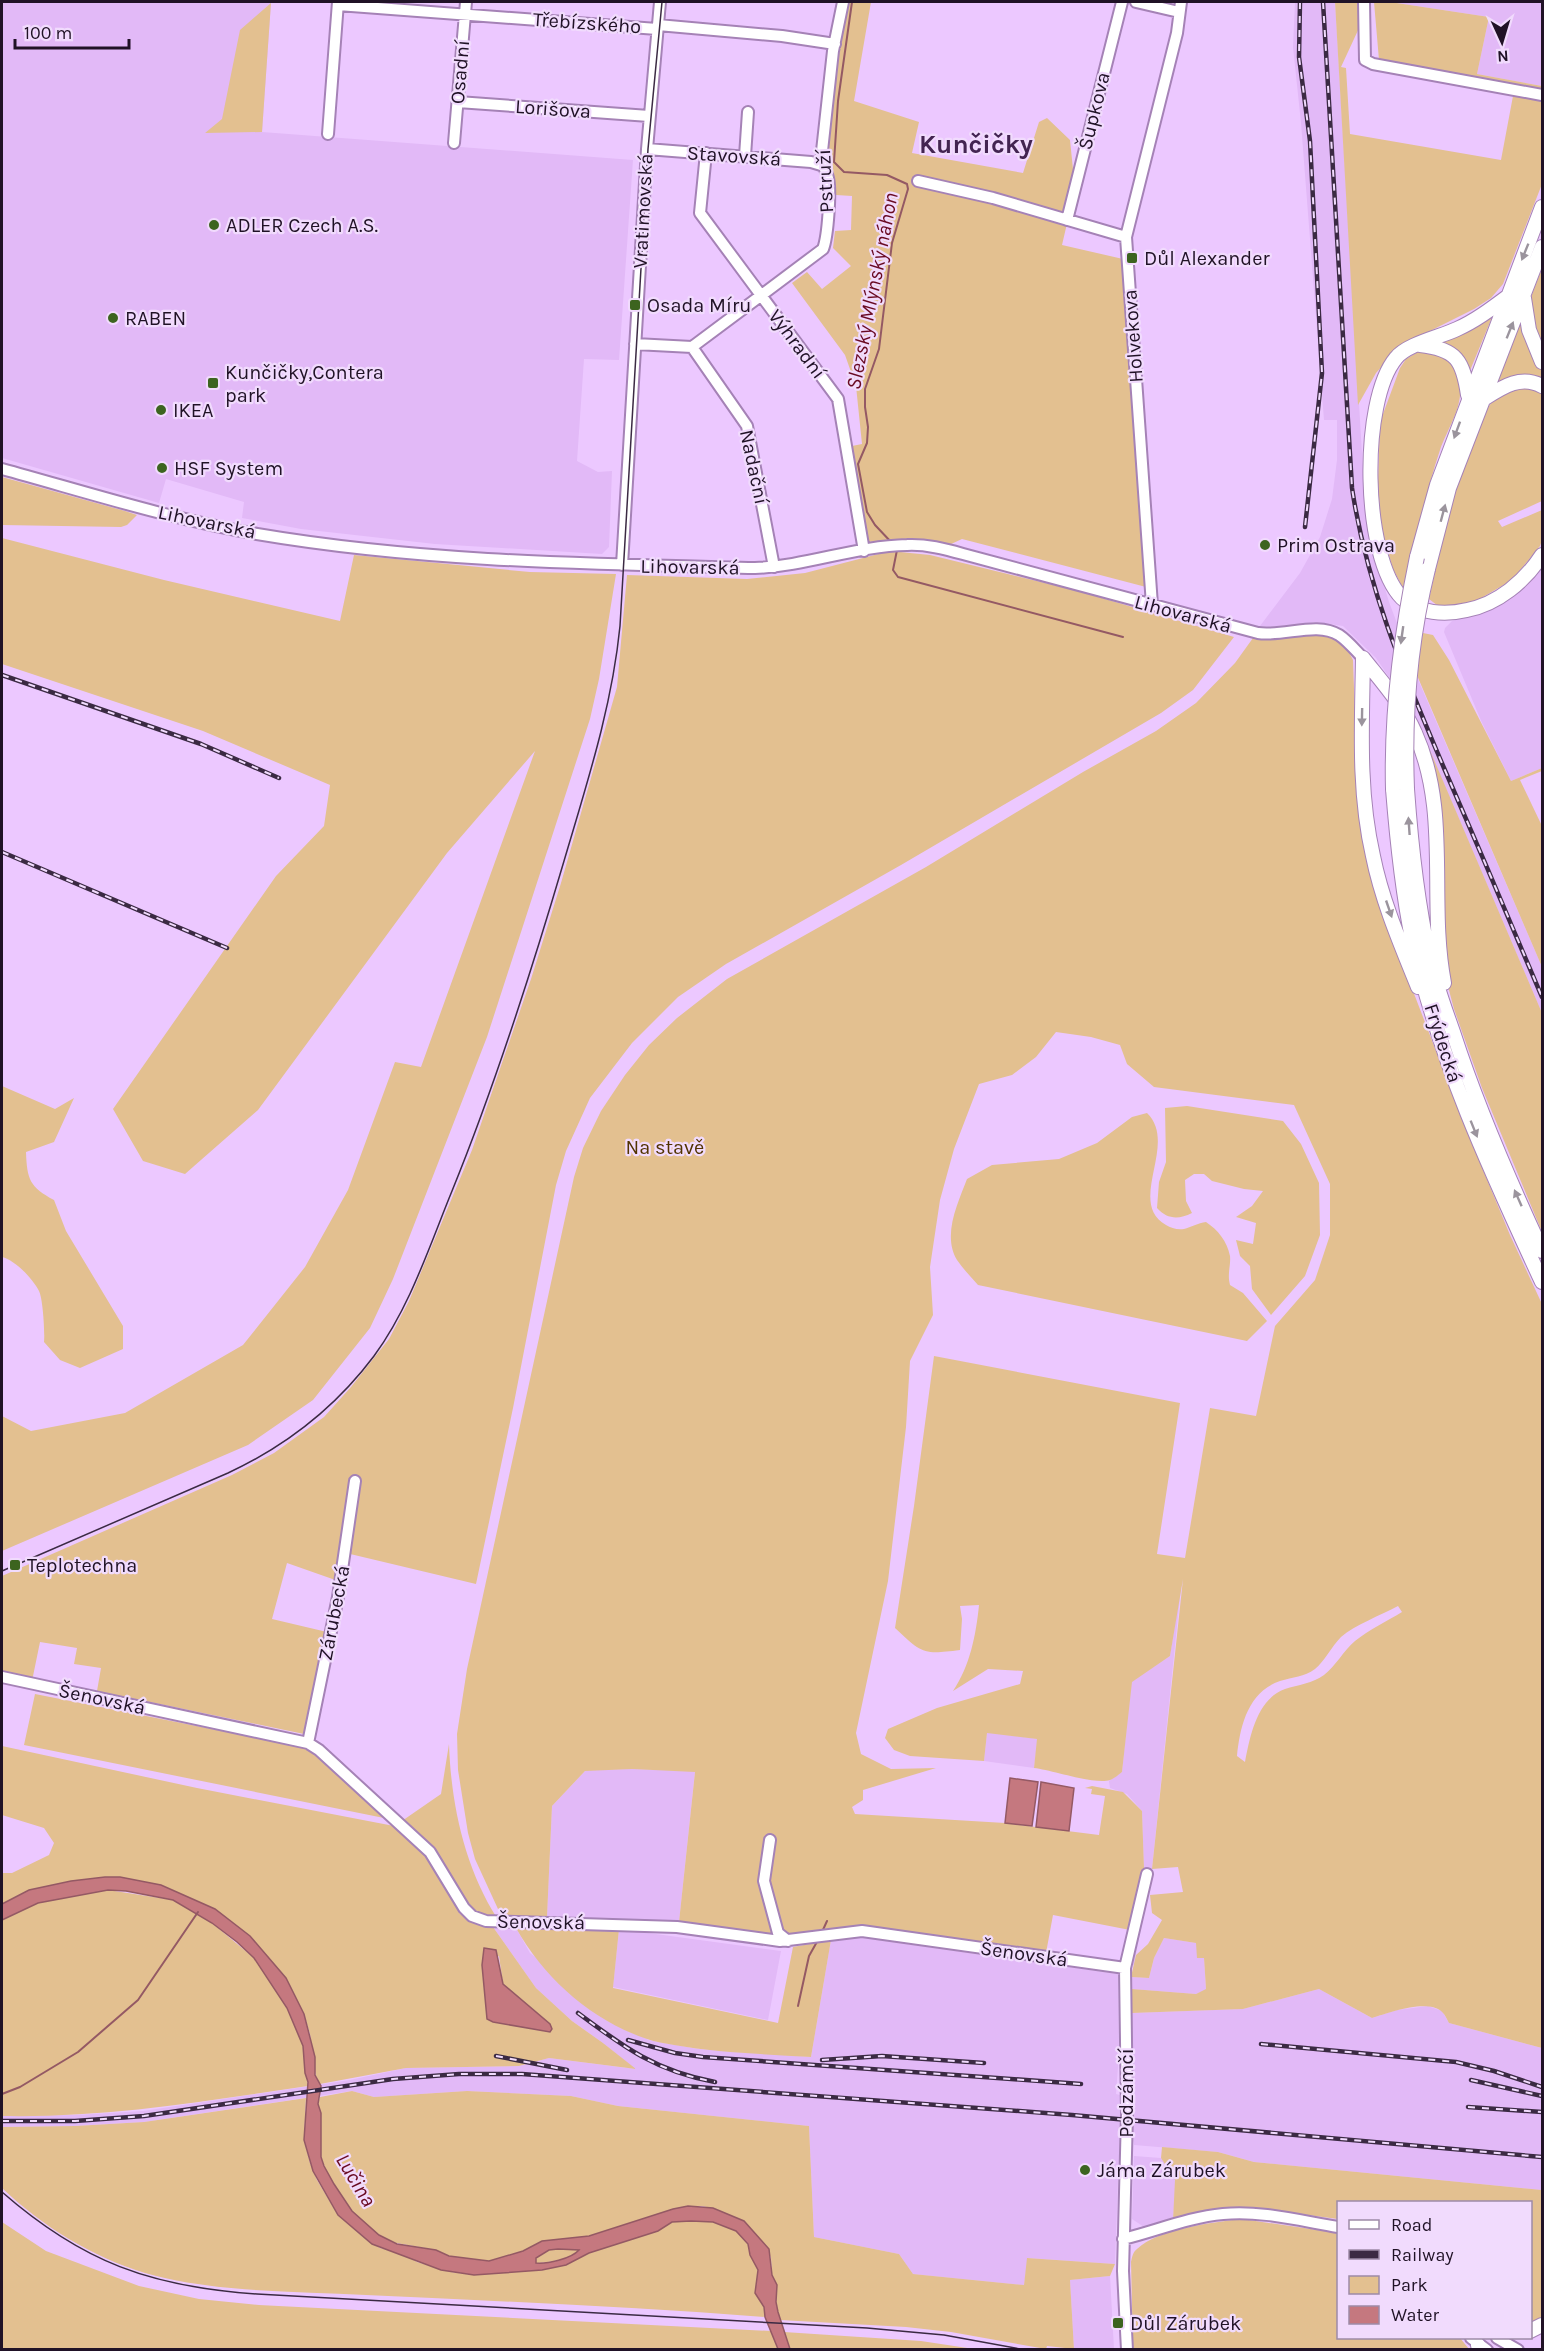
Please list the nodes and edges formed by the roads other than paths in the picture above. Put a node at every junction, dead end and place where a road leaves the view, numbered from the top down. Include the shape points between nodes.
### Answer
1 (466, 2) edge
2 (660, 2) edge
3 (843, 2) edge
4 (1122, 2) edge
5 (1136, 2) edge
6 (1364, 2) edge
7 (338, 3) edge
8 (1180, 7) edge
9 (465, 14) junction
10 (658, 27) junction
11 (835, 44) junction
12 (1542, 95) edge
13 (458, 102) junction
14 (748, 112) dead end
15 (649, 116) junction
16 (328, 134) dead end
17 (454, 143) dead end
18 (646, 149) junction
19 (706, 153) junction
20 (745, 156) junction
21 (821, 165) junction
22 (918, 181) dead end
23 (1542, 207) edge
24 (1067, 220) junction
25 (1126, 237) junction
26 (1542, 247) edge
27 (761, 296) junction
28 (1524, 296) junction
29 (1507, 297) junction
30 (635, 344) junction
31 (1418, 345) junction
32 (692, 347) junction
33 (1542, 362) edge
34 (1542, 386) edge
35 (1476, 399) junction
36 (2, 469) edge
37 (864, 551) junction
38 (1542, 555) edge
39 (622, 565) junction
40 (774, 567) junction
41 (1152, 605) junction
42 (1363, 658) junction
43 (1400, 789) junction
44 (1458, 1070) junction
45 (1542, 1251) edge
46 (1542, 1282) edge
47 (355, 1481) dead end
48 (2, 1677) edge
49 (308, 1743) junction
50 (770, 1840) dead end
51 (1147, 1874) dead end
52 (788, 1941) junction
53 (1125, 1968) junction
54 (1337, 2227) edge
55 (1123, 2239) junction
56 (1500, 2339) edge
57 (1127, 2349) edge
58 (1518, 2349) edge

1 - 9 street, Osadní
2 - 10 street, Vratimovská
3 - 11 street, Pstruží
4 - 24 street, Šupkova
5 - 8 street
6 - 12 street via 1365,60
7 - 9 street, Třebízského
7 - 16 street
8 - 25 street, Holvekova via 1177,33
9 - 10 street, Třebízského
9 - 13 street, Osadní
10 - 11 street, Třebízského
10 - 15 street, Vratimovská
11 - 21 street, Pstruží
13 - 15 street, Lorišova
13 - 17 street, Osadní
14 - 20 street
15 - 18 street, Vratimovská
18 - 19 street, Stavovská
18 - 30 street, Vratimovská
19 - 20 street, Stavovská
19 - 27 street, Výhradní via 700,213
20 - 21 street, Stavovská
21 - 27 street, Pstruží via 828,180 824,249
22 - 24 street
23 -> 29 main road
24 - 25 street
25 - 41 street, Holvekova
26 - 28 main road
27 - 32 street, Pstruží
27 - 37 street, Výhradní via 838,399
28 - 33 main road via 1529,330
35 -> 28 main road
29 - 31 main road via 1471,322
29 - 35 main road
30 - 32 street
30 - 39 street, Vratimovská
31 - 35 main road via 1440,348 1457,358
31 - 38 main road via 1400,354 1386,374 1378,396 1372,438 1373,522 1394,586 1406,601 1422,609 1443,613 1470,610 1508,591
32 - 40 street, Nadační via 747,426
34 - 35 main road via 1530,381 1517,382
43 -> 35 main road, bridge via 1416,626 1449,488
35 -> 43 main road, bridge via 1437,485 1405,615 1395,691
36 - 39 street, Lihovarská via 189,520 283,538 488,560
37 - 40 street, Lihovarská
37 - 41 street, Lihovarská via 914,545 944,549
39 - 40 street, Lihovarská
41 - 42 street, Lihovarská via 1258,633 1328,630 1344,638
42 -> 44 main road via 1362,769 1373,857 1403,951
42 - 44 main road via 1411,724 1433,793 1439,938
43 - 44 main road, Frýdecká via 1430,958
45 -> 44 main road, Frýdecká
44 -> 46 main road, Frýdecká via 1493,1172
47 - 49 street, Zárubecká via 338,1597
48 - 49 street, Šenovská
49 - 52 street, Šenovská via 430,1852 464,1908 478,1919 502,1923 677,1927
50 - 52 street via 764,1881 778,1933
51 - 53 street, Podzámčí
52 - 53 street, Šenovská via 862,1931
53 - 55 street, Podzámčí via 1127,2114
54 - 55 street via 1230,2213
55 - 57 street, Podzámčí
56 - 58 street

